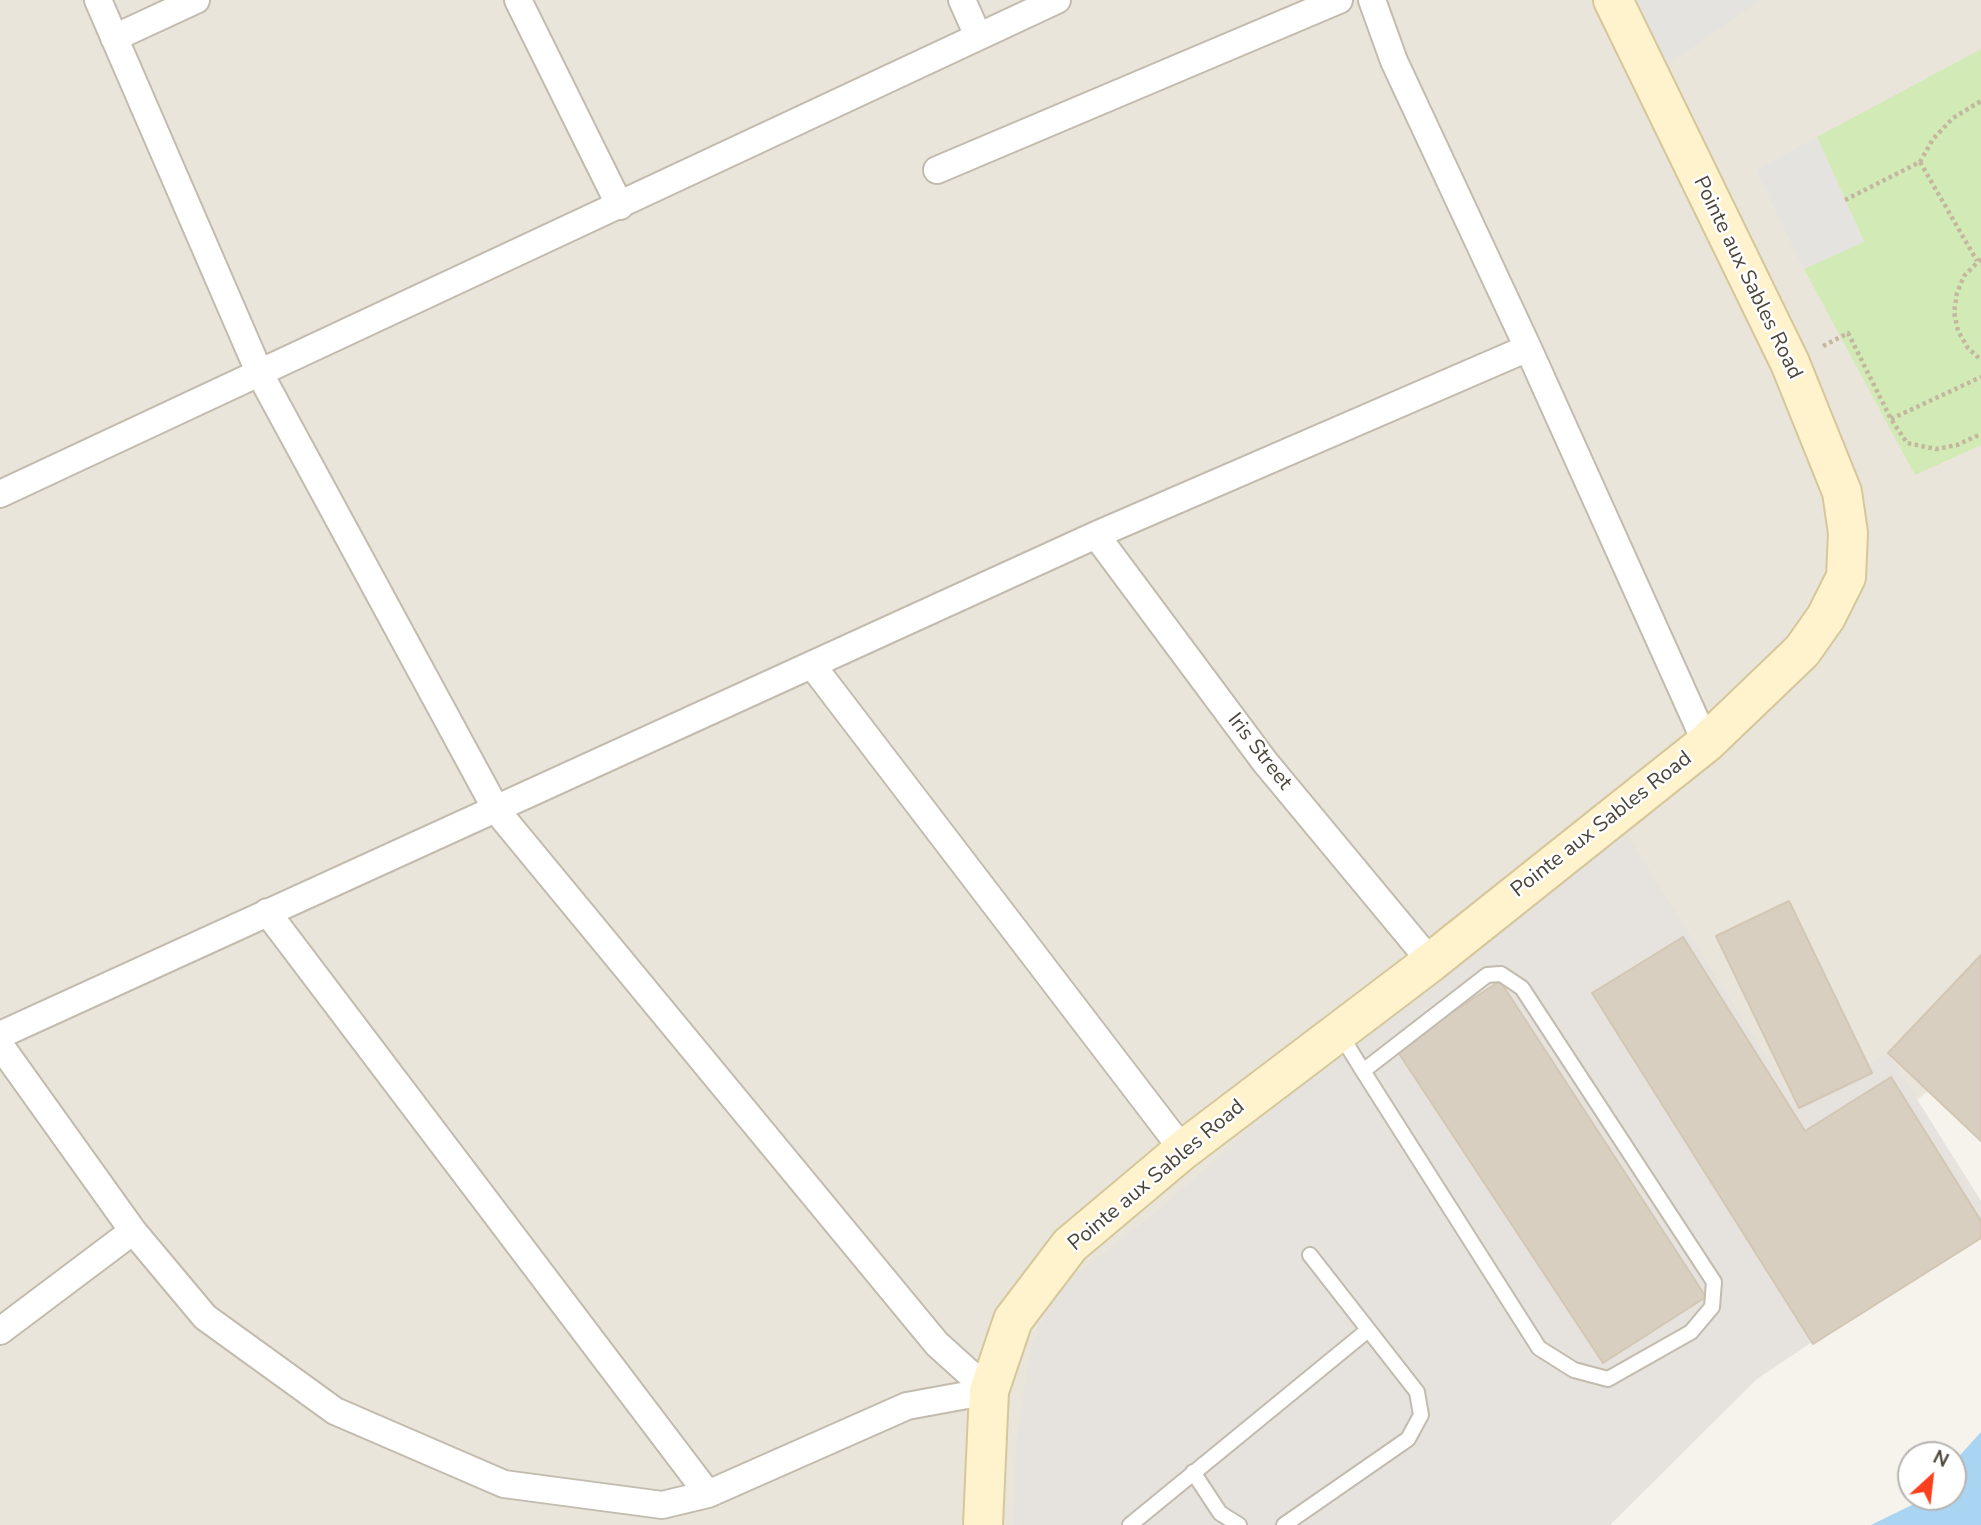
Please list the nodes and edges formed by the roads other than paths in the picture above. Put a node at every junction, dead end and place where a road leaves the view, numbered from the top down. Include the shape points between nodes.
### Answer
1 (97, 0) edge
2 (196, 0) edge
3 (518, 0) edge
4 (962, 0) edge
5 (1057, 0) edge
6 (1339, 0) edge
7 (1372, 0) edge
8 (1613, 0) edge
9 (978, 36) junction
10 (114, 38) junction
11 (937, 170) dead end
12 (620, 206) junction
13 (1528, 348) junction
14 (260, 374) junction
15 (0, 494) edge
16 (1096, 535) junction
17 (812, 665) junction
18 (1706, 743) junction
19 (497, 811) junction
20 (267, 912) junction
21 (1431, 962) junction
22 (1339, 1032) junction
23 (0, 1035) edge
24 (0, 1045) edge
25 (1363, 1071) junction
26 (1184, 1150) junction
27 (133, 1231) junction
28 (1310, 1255) dead end
29 (1368, 1330) junction
30 (0, 1331) edge
31 (989, 1391) junction
32 (1194, 1472) junction
33 (708, 1494) junction
34 (662, 1515) edge
35 (983, 1525) edge
36 (1130, 1525) edge
37 (1239, 1525) edge
38 (1284, 1525) edge

1 - 10 street
2 - 10 street
3 - 12 street
4 - 9 street
5 - 9 street
6 - 11 street
7 - 13 street via 1394,61
8 - 18 main road, Pointe aux Sables Road via 1790,363 1842,492 1848,533 1846,577 1826,617 1802,651
9 - 12 street
10 - 14 street
12 - 14 street
13 - 16 street
13 - 18 street
14 - 15 street
14 - 19 street
16 - 17 street
16 - 21 street, Iris Street via 1265,762
17 - 19 street
17 - 26 street
18 - 21 main road, Pointe aux Sables Road
19 - 20 street
19 - 31 street via 937,1344
20 - 23 street
20 - 33 street
21 - 22 main road, Pointe aux Sables Road
22 - 25 lane
22 - 26 main road, Pointe aux Sables Road
24 - 27 street
25 - 25 lane via 1539,1348 1574,1370 1608,1379 1691,1332 1712,1307 1714,1282 1522,988 1502,974 1487,975
26 - 31 main road, Pointe aux Sables Road via 1070,1245 1013,1320
27 - 30 street
27 - 34 street via 205,1317 335,1411 504,1484
28 - 29 lane
29 - 32 lane
29 - 38 lane via 1416,1392 1421,1415 1408,1439
31 - 33 street via 907,1405
31 - 35 main road, Pointe aux Sables Road
32 - 36 lane
32 - 37 lane via 1220,1513
33 - 34 street

